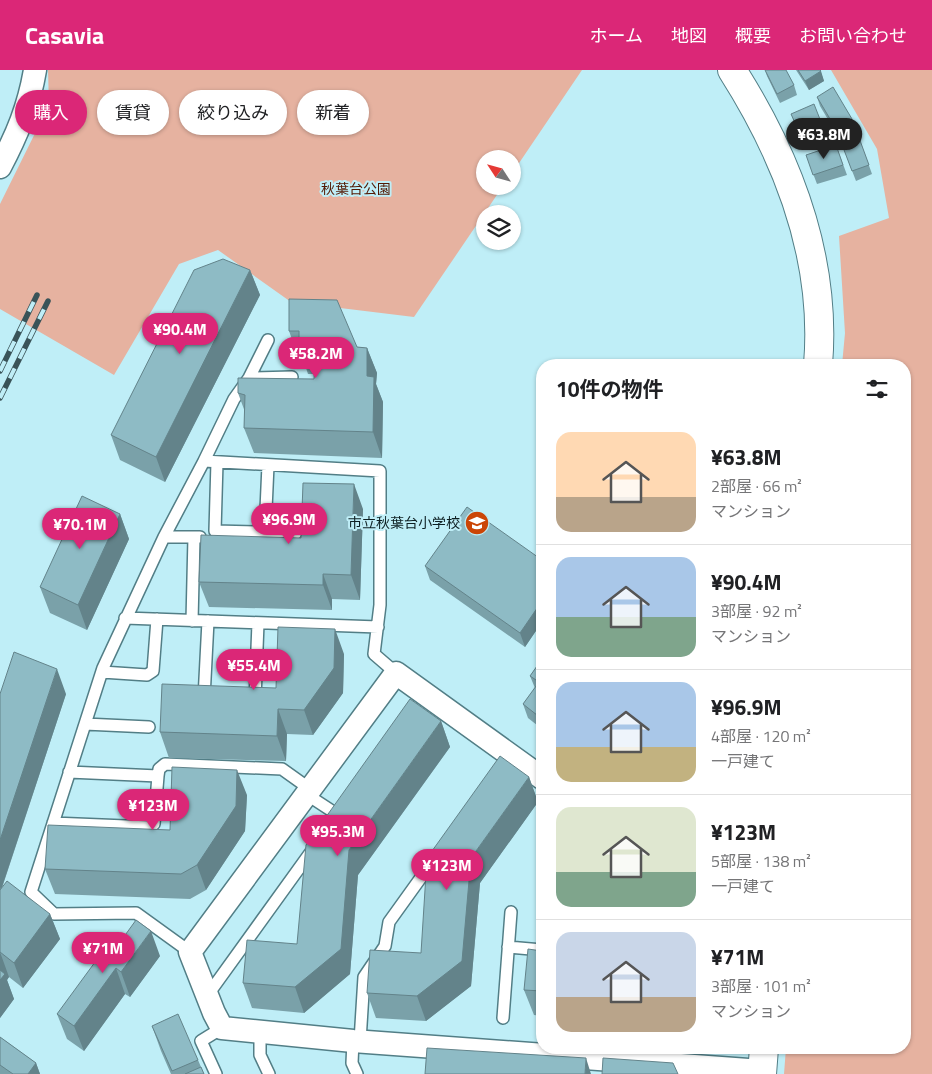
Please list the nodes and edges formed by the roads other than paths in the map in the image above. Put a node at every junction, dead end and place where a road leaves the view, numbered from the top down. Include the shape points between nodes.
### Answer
1 (35, 70) edge
2 (732, 70) edge
3 (0, 167) edge
4 (268, 340) dead end
5 (818, 359) edge
6 (292, 377) edge
7 (249, 378) junction
8 (204, 461) junction
9 (217, 462) junction
10 (268, 465) junction
11 (215, 531) junction
12 (265, 532) junction
13 (296, 533) dead end
14 (164, 537) junction
15 (194, 537) junction
16 (125, 618) junction
17 (157, 619) junction
18 (192, 621) junction
19 (208, 621) junction
20 (258, 623) junction
21 (378, 627) junction
22 (102, 672) junction
23 (396, 673) junction
24 (204, 698) edge
25 (255, 700) edge
26 (85, 724) junction
27 (149, 727) dead end
28 (69, 772) junction
29 (536, 775) edge
30 (158, 776) junction
31 (308, 791) junction
32 (338, 815) edge
33 (53, 823) junction
34 (321, 839) edge
35 (441, 851) edge
36 (511, 912) dead end
37 (508, 948) junction
38 (536, 950) edge
39 (190, 952) junction
40 (208, 996) junction
41 (503, 1018) dead end
42 (222, 1028) junction
43 (260, 1033) junction
44 (356, 1041) junction
45 (536, 1051) edge
46 (586, 1054) edge
47 (763, 1064) edge
48 (216, 1074) edge
49 (269, 1074) edge
50 (357, 1074) edge

1 - 3 street via 31,98 18,135
2 - 5 street via 757,109 790,180 816,280
4 - 7 lane
6 - 7 lane
7 - 8 lane via 234,399
8 - 9 lane
8 - 14 lane
9 - 10 lane
9 - 11 lane
10 - 12 lane
10 - 21 lane via 380,471
11 - 12 lane
11 - 15 lane via 210,537
12 - 13 lane
14 - 15 lane
14 - 16 lane
15 - 18 lane
16 - 17 lane
16 - 22 lane
17 - 18 lane
17 - 22 lane via 153,671 147,675
18 - 19 lane
19 - 20 lane
19 - 24 lane
20 - 21 lane
20 - 25 lane
21 - 23 lane via 374,654
22 - 26 lane
23 - 29 street via 508,760
23 - 31 street
26 - 27 lane
26 - 28 lane
28 - 30 lane
28 - 33 lane
30 - 31 lane via 159,769 165,764 282,769
30 - 33 lane via 154,824 150,827
31 - 32 lane
31 - 39 street
33 - 39 lane via 31,892 39,901 54,914 136,913
34 - 40 lane
35 - 44 lane via 389,922 385,946 364,977
36 - 37 lane
37 - 38 lane
37 - 41 lane
39 - 40 street
40 - 42 street
42 - 43 street
42 - 48 lane via 201,1041
43 - 44 street
43 - 49 lane via 260,1055
44 - 45 street
44 - 50 lane via 352,1063
46 - 47 street

